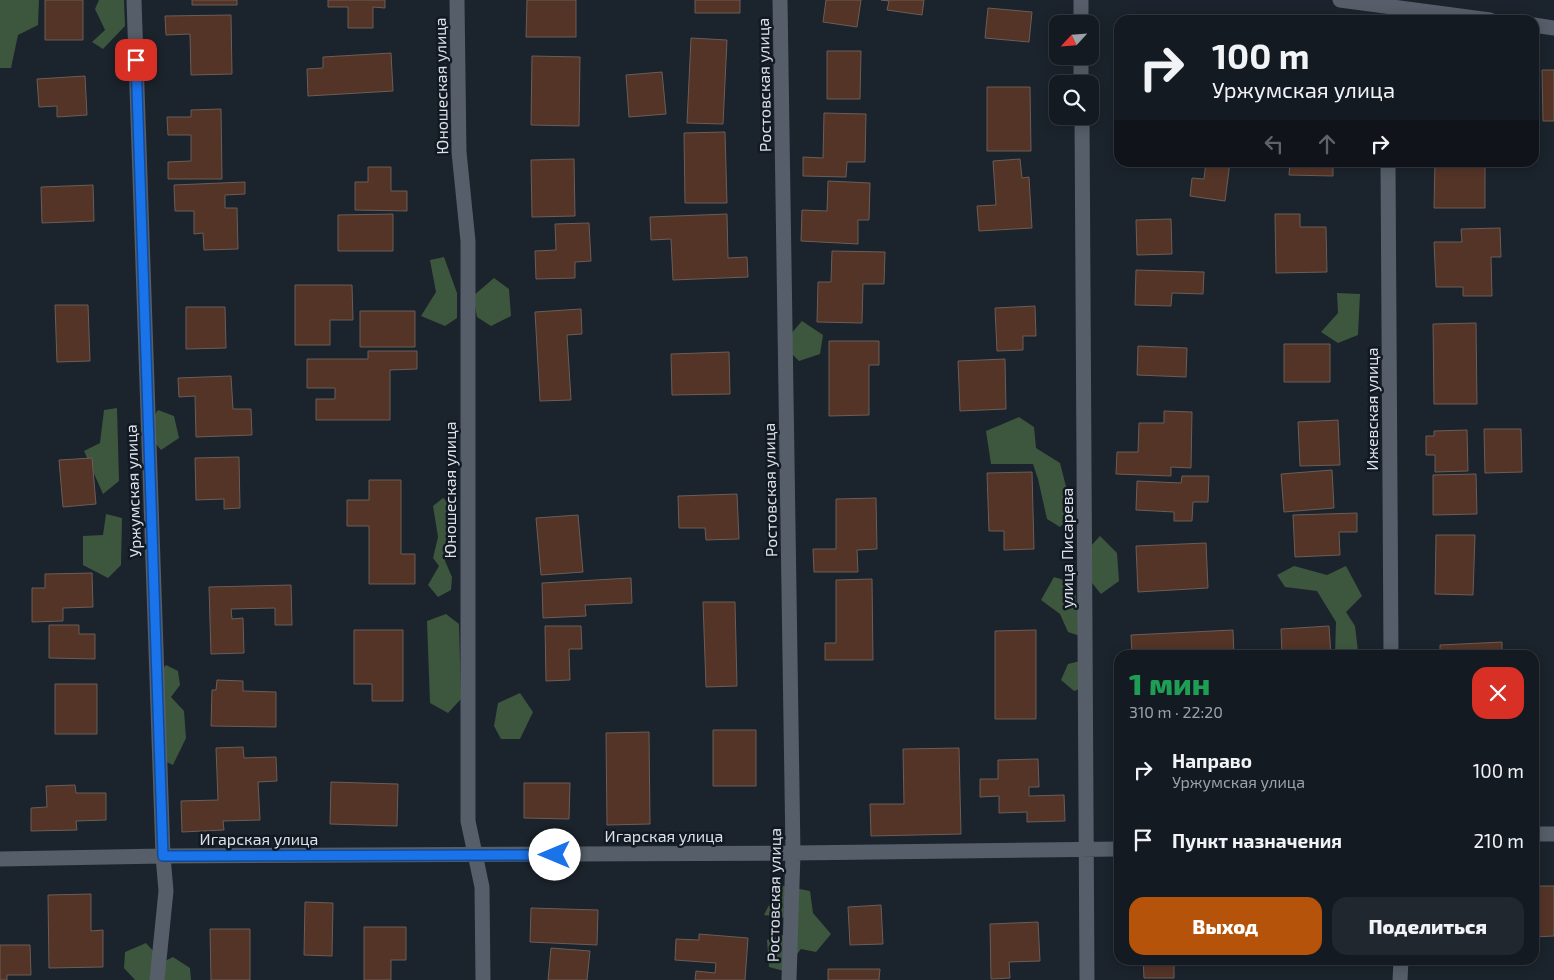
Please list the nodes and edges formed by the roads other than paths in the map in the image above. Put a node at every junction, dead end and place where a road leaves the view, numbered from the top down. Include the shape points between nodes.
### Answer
1 (134, 0) edge
2 (457, 0) edge
3 (780, 0) edge
4 (1081, 0) edge
5 (1340, 0) edge
6 (1387, 14) edge
7 (1081, 15) edge
8 (1404, 15) edge
9 (1539, 26) edge
10 (1554, 28) edge
11 (1082, 125) edge
12 (1388, 167) edge
13 (1392, 650) edge
14 (1539, 834) edge
15 (1554, 834) edge
16 (1114, 848) edge
17 (1086, 850) junction
18 (793, 853) junction
19 (476, 855) junction
20 (163, 856) junction
21 (0, 859) edge
22 (1400, 965) edge
23 (157, 980) edge
24 (483, 980) edge
25 (789, 980) edge
26 (1087, 980) edge
27 (1400, 980) edge

1 - 20 street, Уржумская улица
2 - 19 street, Юношеская улица via 459,152 468,241 468,821
3 - 18 street, Ростовская улица
4 - 7 street
5 - 6 street
6 - 8 street
9 - 10 street
11 - 17 street, улица Писарева
12 - 13 street, Ижевская улица
14 - 15 street
16 - 17 street, Игарская улица
17 - 18 street, Игарская улица
17 - 26 street, улица Писарева
18 - 19 street, Игарская улица
18 - 25 street, Ростовская улица
19 - 20 street, Игарская улица
19 - 24 street, Юношеская улица via 482,887
20 - 21 street, Игарская улица
20 - 23 street, Уржумская улица via 166,891
22 - 27 street

